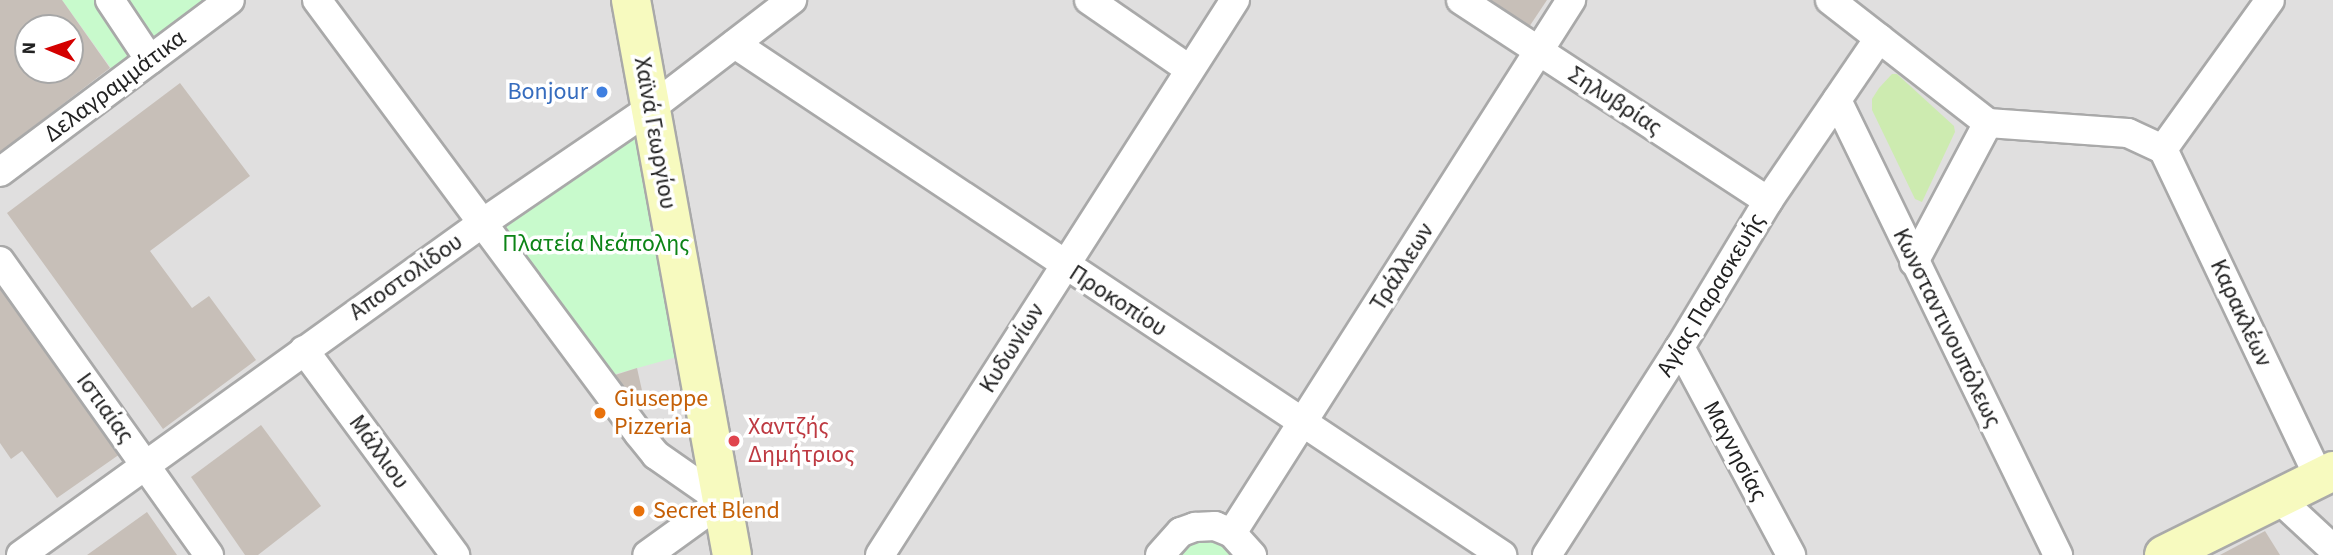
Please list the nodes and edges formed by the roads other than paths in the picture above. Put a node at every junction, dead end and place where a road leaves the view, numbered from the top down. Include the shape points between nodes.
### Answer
1 (110, 0) edge
2 (230, 0) edge
3 (317, 0) edge
4 (631, 0) edge
5 (792, 0) edge
6 (1089, 0) edge
7 (1235, 0) edge
8 (1461, 0) edge
9 (1571, 0) edge
10 (1830, 0) edge
11 (2270, 0) edge
12 (1879, 38) junction
13 (735, 44) junction
14 (1538, 51) junction
15 (150, 60) junction
16 (1189, 69) junction
17 (1837, 100) junction
18 (651, 108) junction
19 (1988, 123) junction
20 (2163, 149) junction
21 (0, 172) edge
22 (1768, 201) junction
23 (481, 224) junction
24 (0, 261) edge
25 (1914, 262) junction
26 (1064, 266) junction
27 (1680, 347) junction
28 (304, 350) junction
29 (1303, 423) junction
30 (145, 464) junction
31 (2326, 474) edge
32 (2278, 498) junction
33 (722, 501) junction
34 (1232, 533) junction
35 (2333, 548) edge
36 (20, 555) edge
37 (209, 555) edge
38 (455, 555) edge
39 (647, 555) edge
40 (732, 555) edge
41 (880, 555) edge
42 (1160, 555) edge
43 (1252, 555) edge
44 (1502, 555) edge
45 (1548, 555) edge
46 (1791, 555) edge
47 (2058, 555) edge
48 (2164, 555) edge

1 - 15 street
2 - 15 street, Δελαγραμμάτικα
3 - 23 street
4 - 18 main road, Χαϊνά Γεωργίου
5 - 13 street, Αποστολίδου
6 - 16 street
7 - 16 street, Κυδωνίων
8 - 14 street, Σηλυβρίας
9 - 14 street, Τράλλεων
10 - 12 street
11 - 20 street
12 - 17 street, Αγίας Παρασκευής
12 - 19 street
13 - 18 street, Αποστολίδου
13 - 26 street, Προκοπίου
14 - 22 street, Σηλυβρίας
14 - 29 street, Τράλλεων
15 - 21 street, Δελαγραμμάτικα
16 - 26 street, Κυδωνίων
17 - 22 street, Αγίας Παρασκευής
17 - 25 street, Κωνσταντινουπόλεως
18 - 23 street, Αποστολίδου
18 - 33 main road, Χαϊνά Γεωργίου
19 - 20 street via 2128,133
19 - 25 street
20 - 31 street, Καρακλέων
22 - 27 street, Αγίας Παρασκευής
23 - 28 street, Αποστολίδου
23 - 33 street via 656,455
24 - 30 street, Ιστιαίας
25 - 47 street, Κωνσταντινουπόλεως
26 - 29 street, Προκοπίου
26 - 41 street, Κυδωνίων
27 - 45 street, Αγίας Παρασκευής
27 - 46 street, Μαγνησίας
28 - 30 street, Αποστολίδου
28 - 38 street, Μάλλιου
29 - 34 street, Τράλλεων
29 - 44 street, Προκοπίου
30 - 36 street, Αποστολίδου
30 - 37 street, Ιστιαίας
31 - 32 main road
32 - 35 street
32 - 48 main road
33 - 39 street
33 - 40 main road, Χαϊνά Γεωργίου
34 - 42 street via 1215,526 1195,527 1181,533
34 - 43 street

